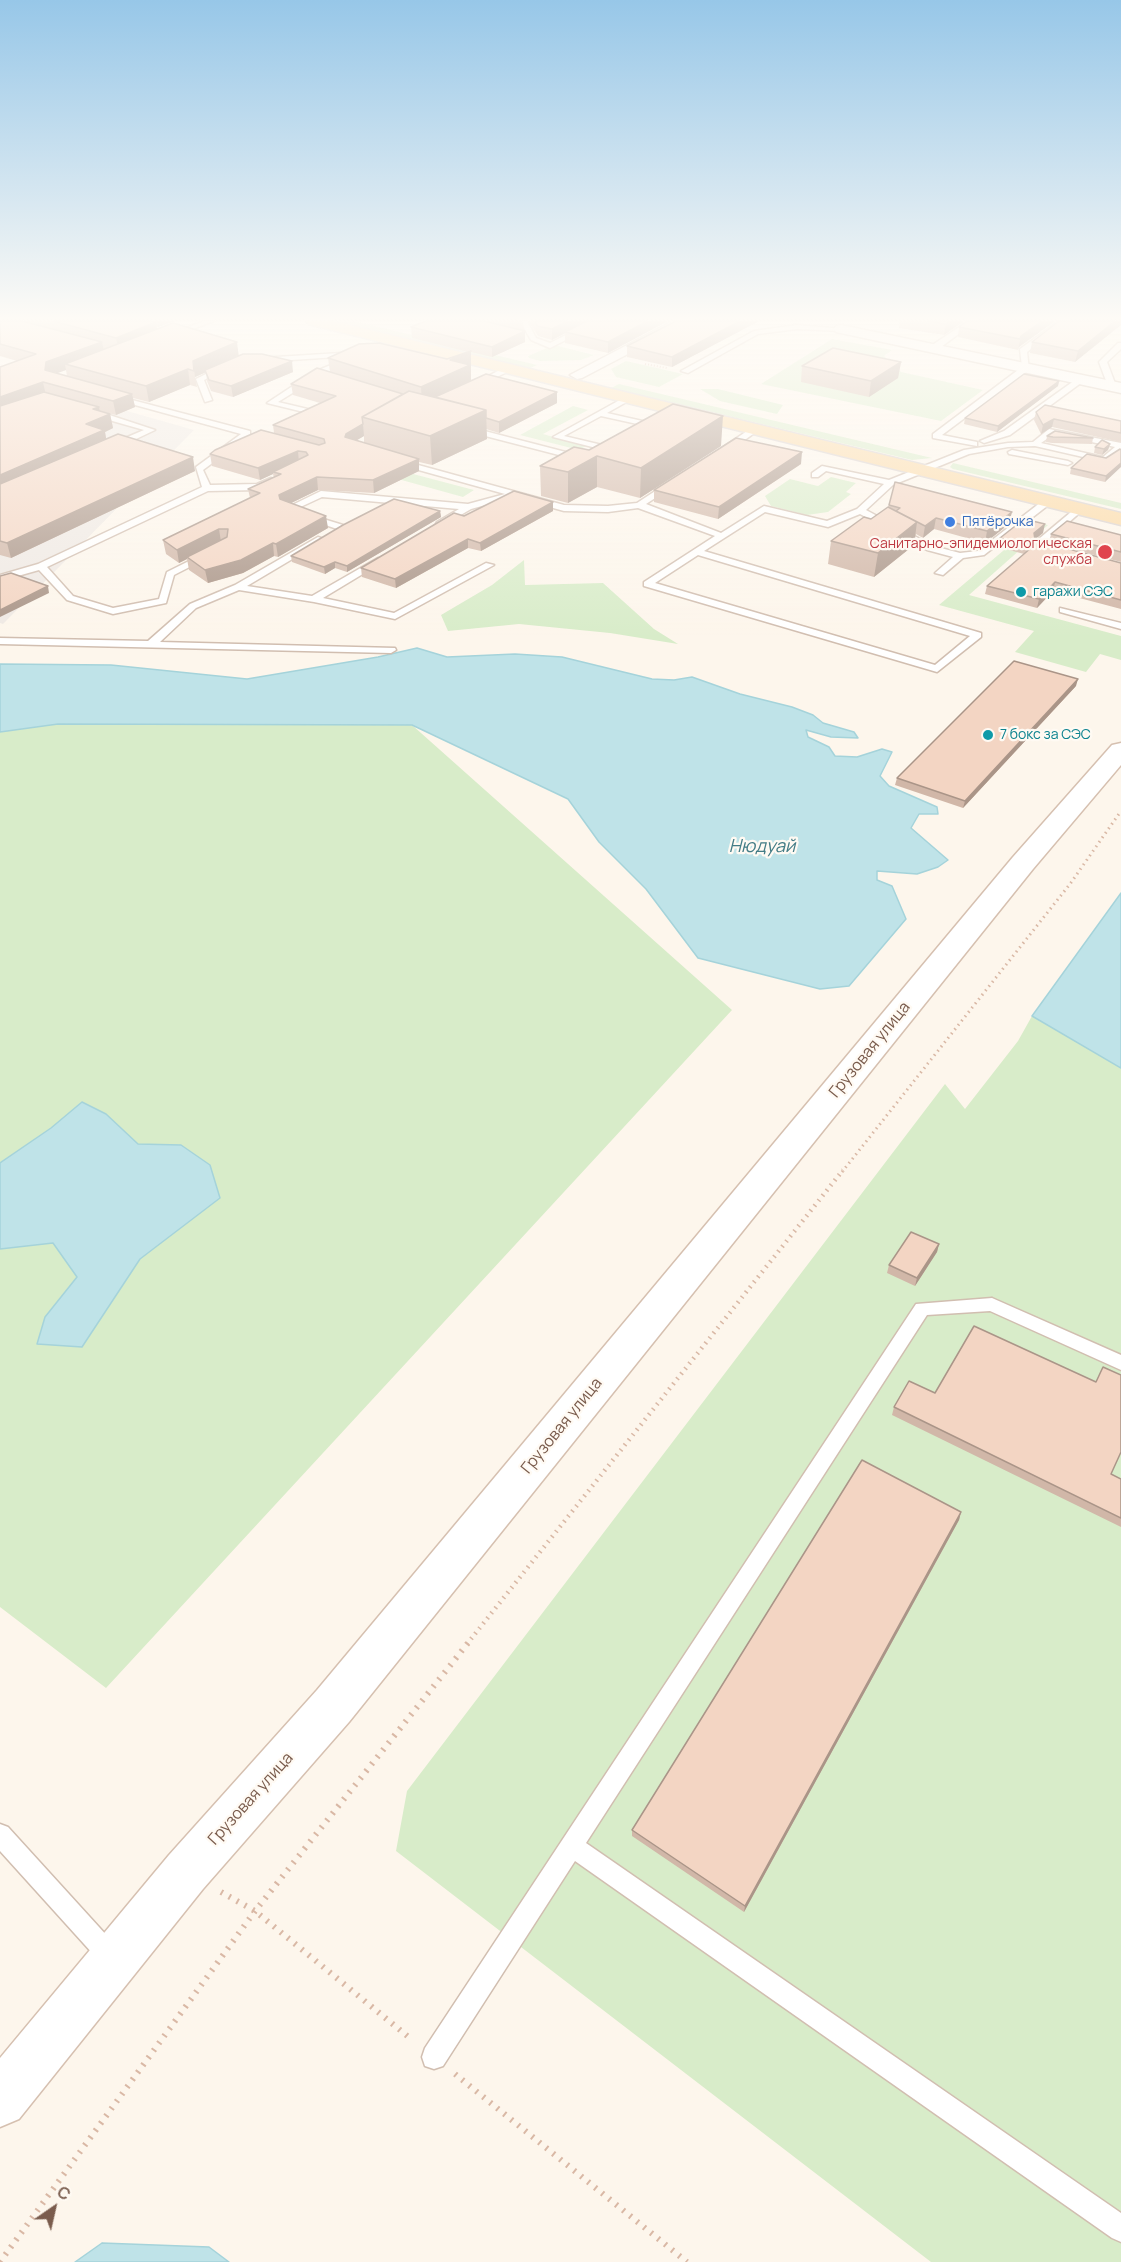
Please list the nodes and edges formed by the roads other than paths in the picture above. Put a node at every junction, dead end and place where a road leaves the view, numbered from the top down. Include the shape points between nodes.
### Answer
1 (139, 427) edge
2 (223, 427) edge
3 (457, 427) edge
4 (574, 427) edge
5 (651, 427) edge
6 (746, 427) edge
7 (948, 427) edge
8 (1016, 427) edge
9 (756, 429) junction
10 (649, 432) edge
11 (247, 433) junction
12 (1069, 435) junction
13 (257, 436) edge
14 (1088, 439) junction
15 (1105, 442) junction
16 (974, 444) junction
17 (1035, 444) junction
18 (1121, 446) edge
19 (624, 447) edge
20 (1051, 448) junction
21 (108, 449) edge
22 (967, 452) junction
23 (1071, 452) junction
24 (716, 456) edge
25 (1089, 456) junction
26 (386, 458) edge
27 (1068, 463) dead end
28 (581, 466) edge
29 (921, 470) junction
30 (815, 475) dead end
31 (276, 479) edge
32 (677, 480) edge
33 (890, 483) junction
34 (207, 488) junction
35 (534, 493) dead end
36 (511, 495) junction
37 (395, 499) junction
38 (525, 499) junction
39 (1048, 501) junction
40 (639, 505) junction
41 (468, 507) junction
42 (376, 508) edge
43 (1080, 509) junction
44 (860, 511) junction
45 (1121, 519) edge
46 (427, 532) edge
47 (722, 536) junction
48 (1058, 550) edge
49 (216, 551) edge
50 (697, 552) junction
51 (386, 556) edge
52 (960, 556) junction
53 (489, 565) dead end
54 (41, 566) junction
55 (940, 573) dead end
56 (0, 578) edge
57 (238, 587) junction
58 (314, 598) junction
59 (1063, 610) dead end
60 (1121, 626) edge
61 (0, 640) edge
62 (151, 644) junction
63 (391, 650) dead end
64 (1121, 750) edge
65 (1121, 1363) edge
66 (0, 1835) edge
67 (572, 1846) junction
68 (115, 1962) junction
69 (434, 2057) dead end
70 (0, 2100) edge
71 (1121, 2229) edge

1 - 21 lane via 151,430
2 - 11 lane
3 - 28 lane via 590,461
4 - 19 lane via 557,436 615,452
5 - 10 lane via 657,428
6 - 9 main road
7 - 16 lane via 936,436
8 - 16 lane
9 - 24 lane
9 - 29 main road
11 - 13 lane
11 - 34 lane via 199,469
12 - 14 lane
12 - 17 lane via 1052,431
12 - 20 lane
14 - 15 lane
14 - 23 lane
15 - 18 lane
15 - 25 lane
16 - 22 lane
17 - 20 lane
17 - 22 lane
18 - 25 lane via 1105,460
20 - 23 lane
22 - 27 lane via 1014,452
22 - 29 lane
23 - 25 lane
26 - 36 lane
29 - 33 lane
29 - 39 main road
30 - 33 lane via 825,468
31 - 34 lane via 258,487
32 - 40 lane
33 - 44 lane
34 - 54 lane
35 - 38 lane
36 - 38 lane
36 - 41 lane
37 - 41 lane
37 - 42 lane
37 - 57 lane via 321,494 286,510 344,525
38 - 40 lane via 564,508
39 - 43 main road
39 - 52 lane via 981,553
40 - 47 lane
41 - 46 lane
43 - 45 main road
43 - 48 lane via 1066,526 1037,545
44 - 47 lane via 828,524 765,509
44 - 52 lane via 930,548
47 - 50 lane
49 - 54 lane via 170,574 163,601 113,611 70,598
50 - 50 lane via 647,584 937,669 977,634
51 - 58 lane
52 - 55 lane
53 - 58 lane via 395,616
54 - 56 lane
57 - 58 lane
57 - 62 lane via 193,606
59 - 60 lane
61 - 62 lane
62 - 63 lane
64 - 68 main road, Грузовая улица via 1023,863 333,1706 186,1872
65 - 67 lane via 992,1304 922,1309
66 - 68 lane
67 - 69 lane
67 - 71 lane
68 - 70 main road, Грузовая улица

